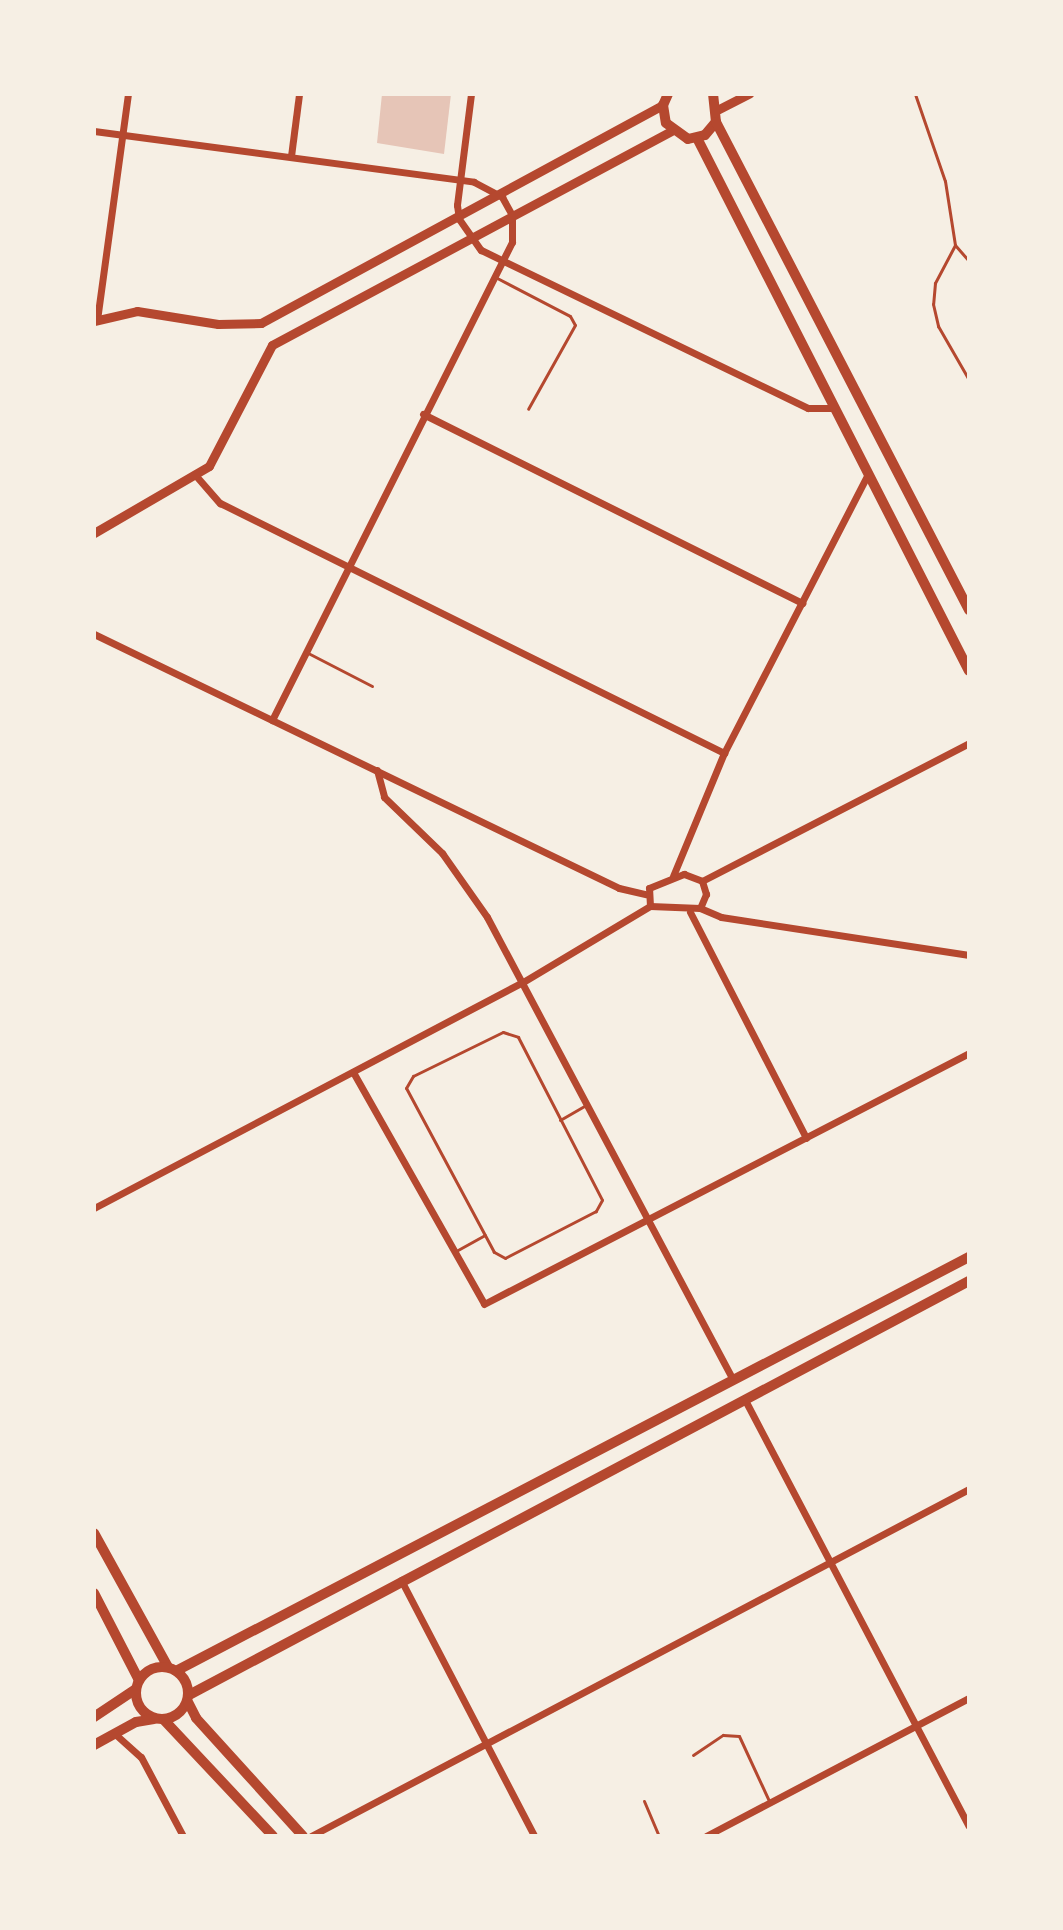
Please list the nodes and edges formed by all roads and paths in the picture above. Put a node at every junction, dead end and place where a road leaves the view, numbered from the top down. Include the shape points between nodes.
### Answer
1 (128, 94) edge
2 (299, 94) edge
3 (471, 94) edge
4 (668, 94) edge
5 (713, 94) edge
6 (749, 94) edge
7 (915, 94) edge
8 (663, 105) junction
9 (719, 109) junction
10 (716, 122) junction
11 (94, 131) edge
12 (671, 131) junction
13 (123, 134) junction
14 (697, 138) junction
15 (291, 156) junction
16 (457, 179) junction
17 (502, 197) junction
18 (512, 215) junction
19 (459, 219) junction
20 (470, 239) junction
21 (955, 245) junction
22 (969, 261) edge
23 (500, 263) junction
24 (493, 276) junction
25 (96, 321) edge
26 (969, 380) edge
27 (834, 408) junction
28 (528, 409) dead end
29 (423, 414) junction
30 (868, 474) junction
31 (197, 477) junction
32 (94, 533) edge
33 (346, 567) junction
34 (802, 603) junction
35 (969, 610) edge
36 (94, 634) edge
37 (305, 652) junction
38 (969, 671) edge
39 (372, 686) dead end
40 (272, 720) junction
41 (969, 743) edge
42 (724, 753) junction
43 (377, 770) junction
44 (673, 876) junction
45 (702, 881) junction
46 (646, 894) junction
47 (650, 906) junction
48 (700, 908) junction
49 (690, 912) junction
50 (969, 955) edge
51 (523, 982) junction
52 (969, 1053) edge
53 (353, 1072) junction
54 (586, 1105) junction
55 (560, 1120) junction
56 (806, 1138) junction
57 (94, 1208) edge
58 (647, 1221) junction
59 (485, 1235) junction
60 (454, 1252) junction
61 (969, 1257) edge
62 (969, 1281) edge
63 (732, 1378) junction
64 (745, 1400) junction
65 (969, 1489) edge
66 (94, 1533) edge
67 (830, 1562) junction
68 (401, 1580) junction
69 (94, 1593) edge
70 (172, 1669) junction
71 (138, 1684) junction
72 (188, 1698) junction
73 (969, 1698) edge
74 (94, 1717) edge
75 (159, 1719) junction
76 (916, 1726) junction
77 (114, 1733) junction
78 (486, 1744) junction
79 (94, 1745) edge
80 (693, 1755) dead end
81 (644, 1801) dead end
82 (770, 1803) junction
83 (969, 1826) edge
84 (183, 1836) edge
85 (273, 1836) edge
86 (303, 1836) edge
87 (311, 1836) edge
88 (534, 1836) edge
89 (659, 1836) edge
90 (706, 1836) edge

1 - 13 street
2 - 15 street
3 - 16 street
4 - 8 main road
5 - 9 main road
6 - 9 street
7 - 21 lane via 945,181
8 - 12 main road
8 - 17 street
9 - 10 main road
10 - 14 main road
10 - 35 main road
11 - 13 street
12 - 14 main road
12 - 18 street
13 - 15 street
13 - 25 street
14 - 27 main road
15 - 16 street
16 - 17 street
16 - 19 street
17 - 18 street
17 - 19 street
18 - 20 street
18 - 23 street via 512,242
19 - 20 street
19 - 25 street via 261,323 218,324 137,311
20 - 23 street
20 - 31 street via 272,345 209,466
21 - 22 lane
21 - 26 lane via 935,283 933,304 938,326
23 - 24 street
23 - 27 street via 808,408
24 - 28 lane via 570,316 575,325
24 - 29 street
27 - 30 main road
29 - 33 street
29 - 34 street
30 - 34 street
30 - 38 main road
31 - 32 street
31 - 33 street via 220,503
33 - 37 street
33 - 42 street
34 - 42 street
36 - 40 street
37 - 39 lane
37 - 40 street
40 - 43 street
41 - 45 street
42 - 44 street
43 - 46 street via 619,888
43 - 51 street via 384,797 466,882
44 - 45 street via 694,875
44 - 46 street
45 - 48 street via 706,894
46 - 47 street
47 - 49 street
47 - 51 street
48 - 49 street
48 - 50 street via 737,920
49 - 56 street
51 - 53 street
51 - 54 street
52 - 56 street
53 - 57 street
53 - 60 street
54 - 55 lane
54 - 58 street
55 - 59 lane via 601,1195 600,1208 505,1258 497,1255
55 - 59 lane via 512,1032 409,1079 408,1092
56 - 58 street
58 - 60 street via 484,1304
58 - 63 street
59 - 60 lane
61 - 63 main road
62 - 64 main road
63 - 70 main road
64 - 67 street
64 - 68 main road
65 - 67 street
66 - 70 main road
67 - 76 street
67 - 78 street
68 - 72 main road
68 - 78 street
69 - 71 main road
70 - 71 main road via 153,1668
70 - 72 main road
71 - 74 main road
71 - 75 main road via 141,1710
72 - 75 main road via 179,1714
72 - 86 main road via 196,1718
73 - 76 street
75 - 77 main road
75 - 85 main road
76 - 82 street
76 - 83 street
77 - 79 main road
77 - 84 street via 141,1757
78 - 87 street
78 - 88 street
80 - 82 lane via 723,1735 739,1736
81 - 89 lane
82 - 90 street

